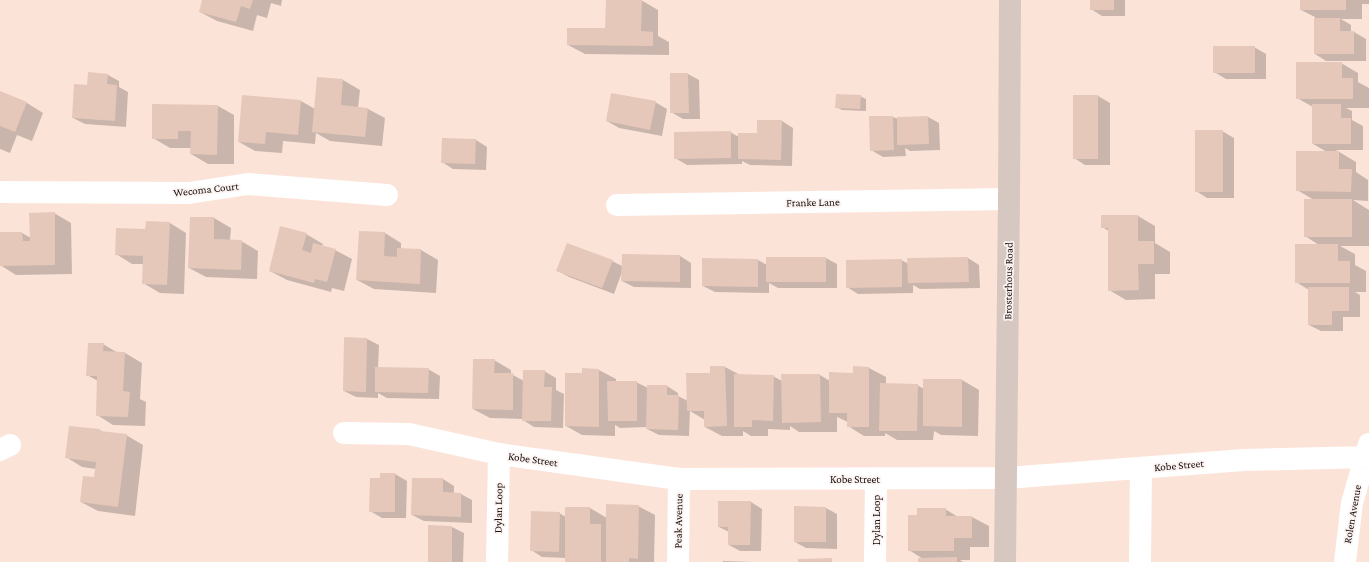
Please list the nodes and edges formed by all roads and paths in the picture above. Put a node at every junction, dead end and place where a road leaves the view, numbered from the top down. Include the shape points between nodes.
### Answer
1 (1010, 0) edge
2 (0, 192) edge
3 (387, 195) dead end
4 (1009, 199) junction
5 (617, 205) dead end
6 (344, 433) dead end
7 (1368, 453) edge
8 (499, 454) junction
9 (1140, 468) junction
10 (1006, 478) junction
11 (679, 479) junction
12 (876, 479) junction
13 (497, 562) edge
14 (678, 562) edge
15 (876, 562) edge
16 (1006, 562) edge
17 (1140, 562) edge
18 (1344, 562) edge

1 - 4 street, Brosterhous Road
2 - 3 street, Wecoma Court via 189,193 248,184
4 - 5 street, Franke Lane
4 - 10 street, Brosterhous Road
6 - 8 street, Kobe Street via 409,434
7 - 9 street, Kobe Street
7 - 18 street, Rolen Avenue via 1352,503
8 - 11 street, Kobe Street
8 - 13 street, Dylan Loop
9 - 10 street, Kobe Street
9 - 17 street
10 - 12 street, Kobe Street
10 - 16 street, Brosterhous Road
11 - 12 street, Kobe Street
11 - 14 street, Peak Avenue
12 - 15 street, Dylan Loop

